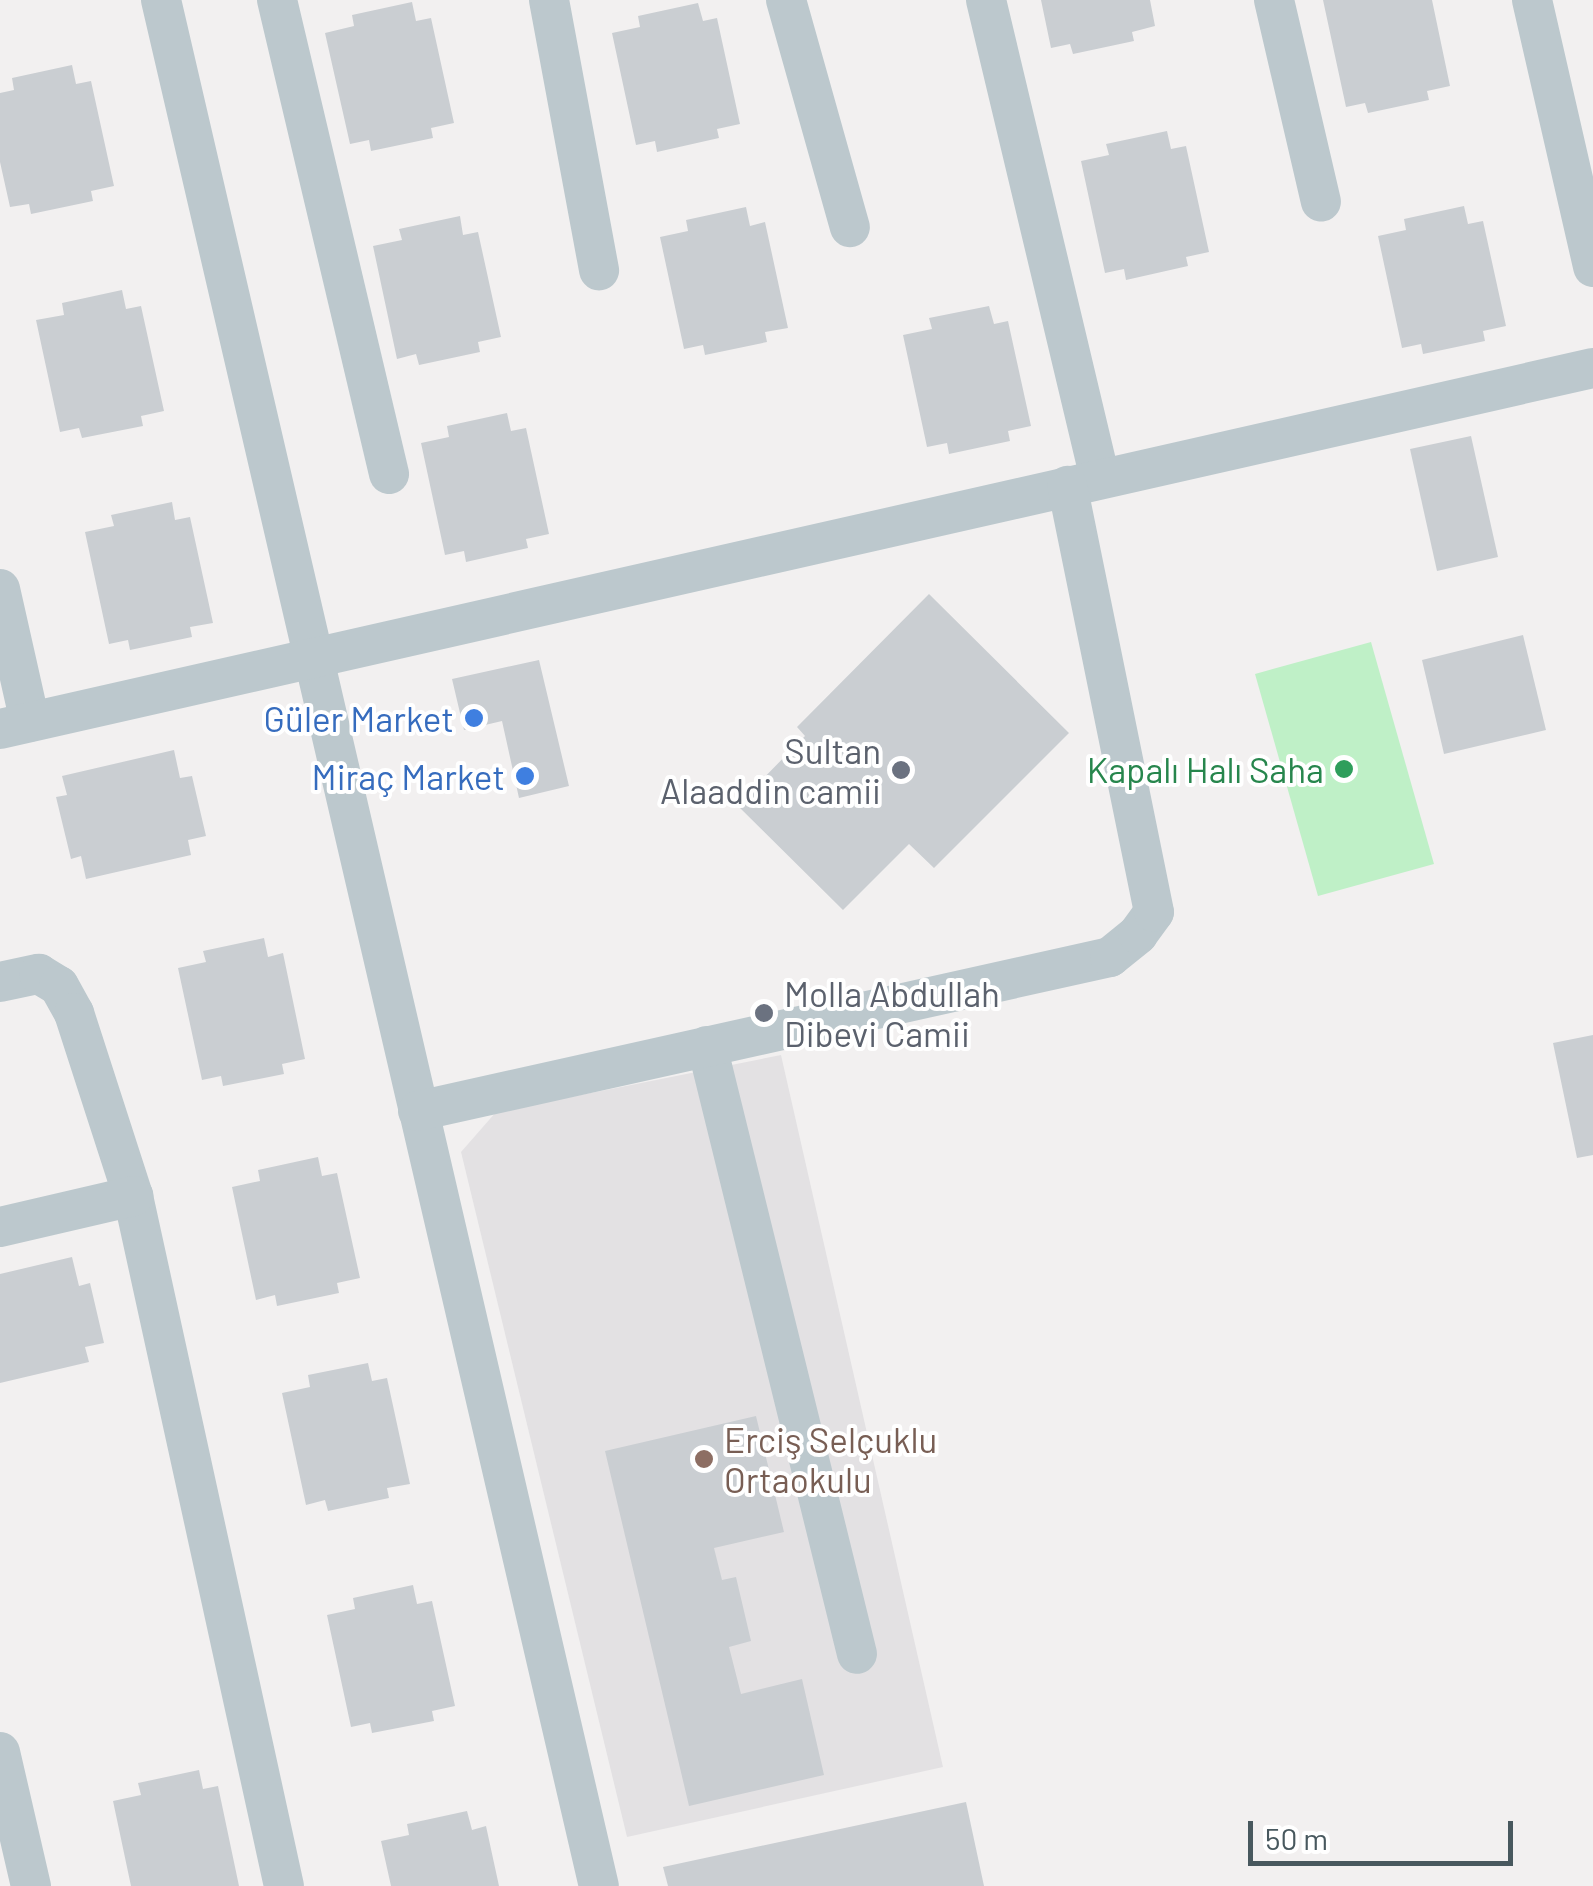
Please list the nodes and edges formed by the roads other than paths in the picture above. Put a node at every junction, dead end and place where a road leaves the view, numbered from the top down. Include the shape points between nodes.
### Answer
1 (160, 0) edge
2 (277, 0) edge
3 (550, 0) edge
4 (786, 0) edge
5 (986, 0) edge
6 (1274, 0) edge
7 (1532, 0) edge
8 (1321, 202) dead end
9 (850, 227) dead end
10 (1593, 267) edge
11 (600, 270) dead end
12 (1593, 368) edge
13 (389, 474) dead end
14 (1084, 482) junction
15 (0, 590) edge
16 (311, 656) junction
17 (15, 726) edge
18 (0, 982) edge
19 (707, 1046) junction
20 (418, 1110) junction
21 (133, 1196) junction
22 (0, 1228) edge
23 (857, 1654) dead end
24 (0, 1752) edge
25 (31, 1886) edge
26 (284, 1886) edge
27 (600, 1886) edge

1 - 16 street
2 - 13 street
3 - 11 street
4 - 9 street
5 - 14 street
6 - 8 street
7 - 10 street
12 - 14 street
14 - 16 street
14 - 19 street via 1154,912 1110,957
15 - 17 street
16 - 17 street
16 - 20 street
18 - 21 street via 38,974 59,986 74,1013
19 - 20 street
19 - 23 street
20 - 27 street
21 - 22 street
21 - 26 street
24 - 25 street

